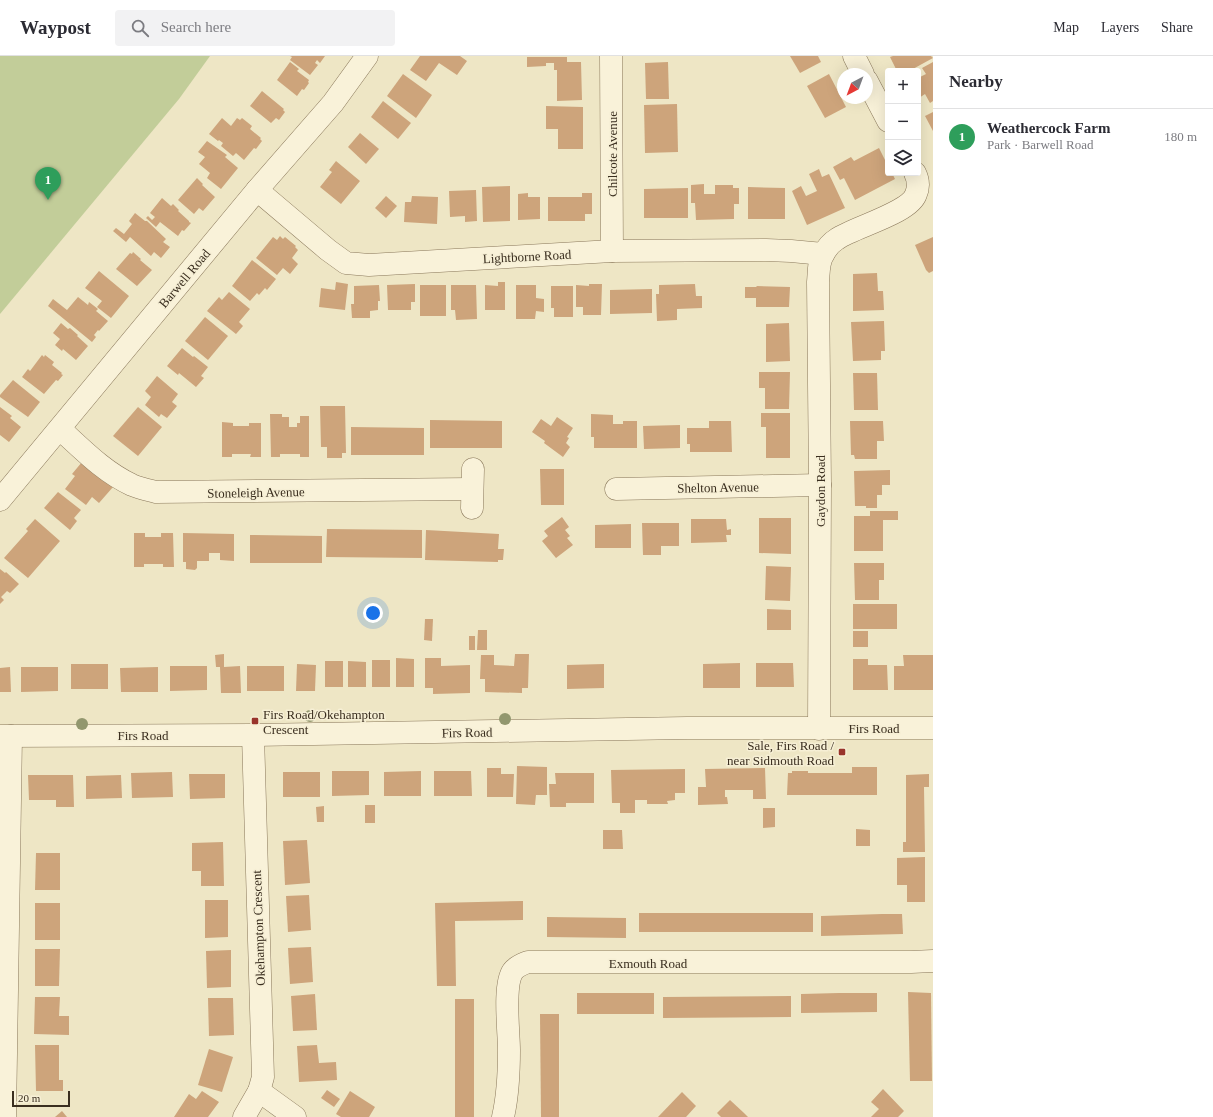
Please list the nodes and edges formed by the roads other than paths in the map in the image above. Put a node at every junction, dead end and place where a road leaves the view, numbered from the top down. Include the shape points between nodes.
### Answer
1 (367, 56) edge
2 (612, 56) edge
3 (854, 56) edge
4 (860, 68) edge
5 (873, 92) edge
6 (885, 115) edge
7 (916, 176) edge
8 (257, 190) junction
9 (612, 251) junction
10 (823, 254) junction
11 (60, 429) junction
12 (820, 485) junction
13 (472, 489) dead end
14 (616, 490) dead end
15 (0, 500) edge
16 (933, 728) edge
17 (818, 729) junction
18 (253, 735) junction
19 (6, 736) edge
20 (933, 961) edge
21 (259, 1091) junction
22 (5, 1117) edge
23 (244, 1117) edge
24 (295, 1117) edge
25 (503, 1117) edge

1 - 8 street, Barwell Road via 333,103
2 - 9 street, Chilcote Avenue
3 - 4 street
5 - 6 street
7 - 10 street via 918,186 916,195 909,203 836,239
8 - 9 street, Lightborne Road via 346,263 369,266
8 - 11 street, Barwell Road
9 - 10 street, Lightborne Road via 766,250
10 - 12 street, Gaydon Road via 818,282
11 - 13 street, Stoneleigh Avenue via 109,472 132,485 156,492
11 - 15 street, Barwell Road
12 - 14 street, Shelton Avenue
12 - 17 street, Gaydon Road
16 - 17 street, Firs Road
17 - 18 street, Firs Road via 687,728
18 - 19 street, Firs Road
18 - 21 street, Okehampton Crescent via 263,1077
19 - 22 street
20 - 25 street, Exmouth Road via 528,962 512,972 508,986 507,1102
21 - 23 street, Okehampton Crescent
21 - 24 street

